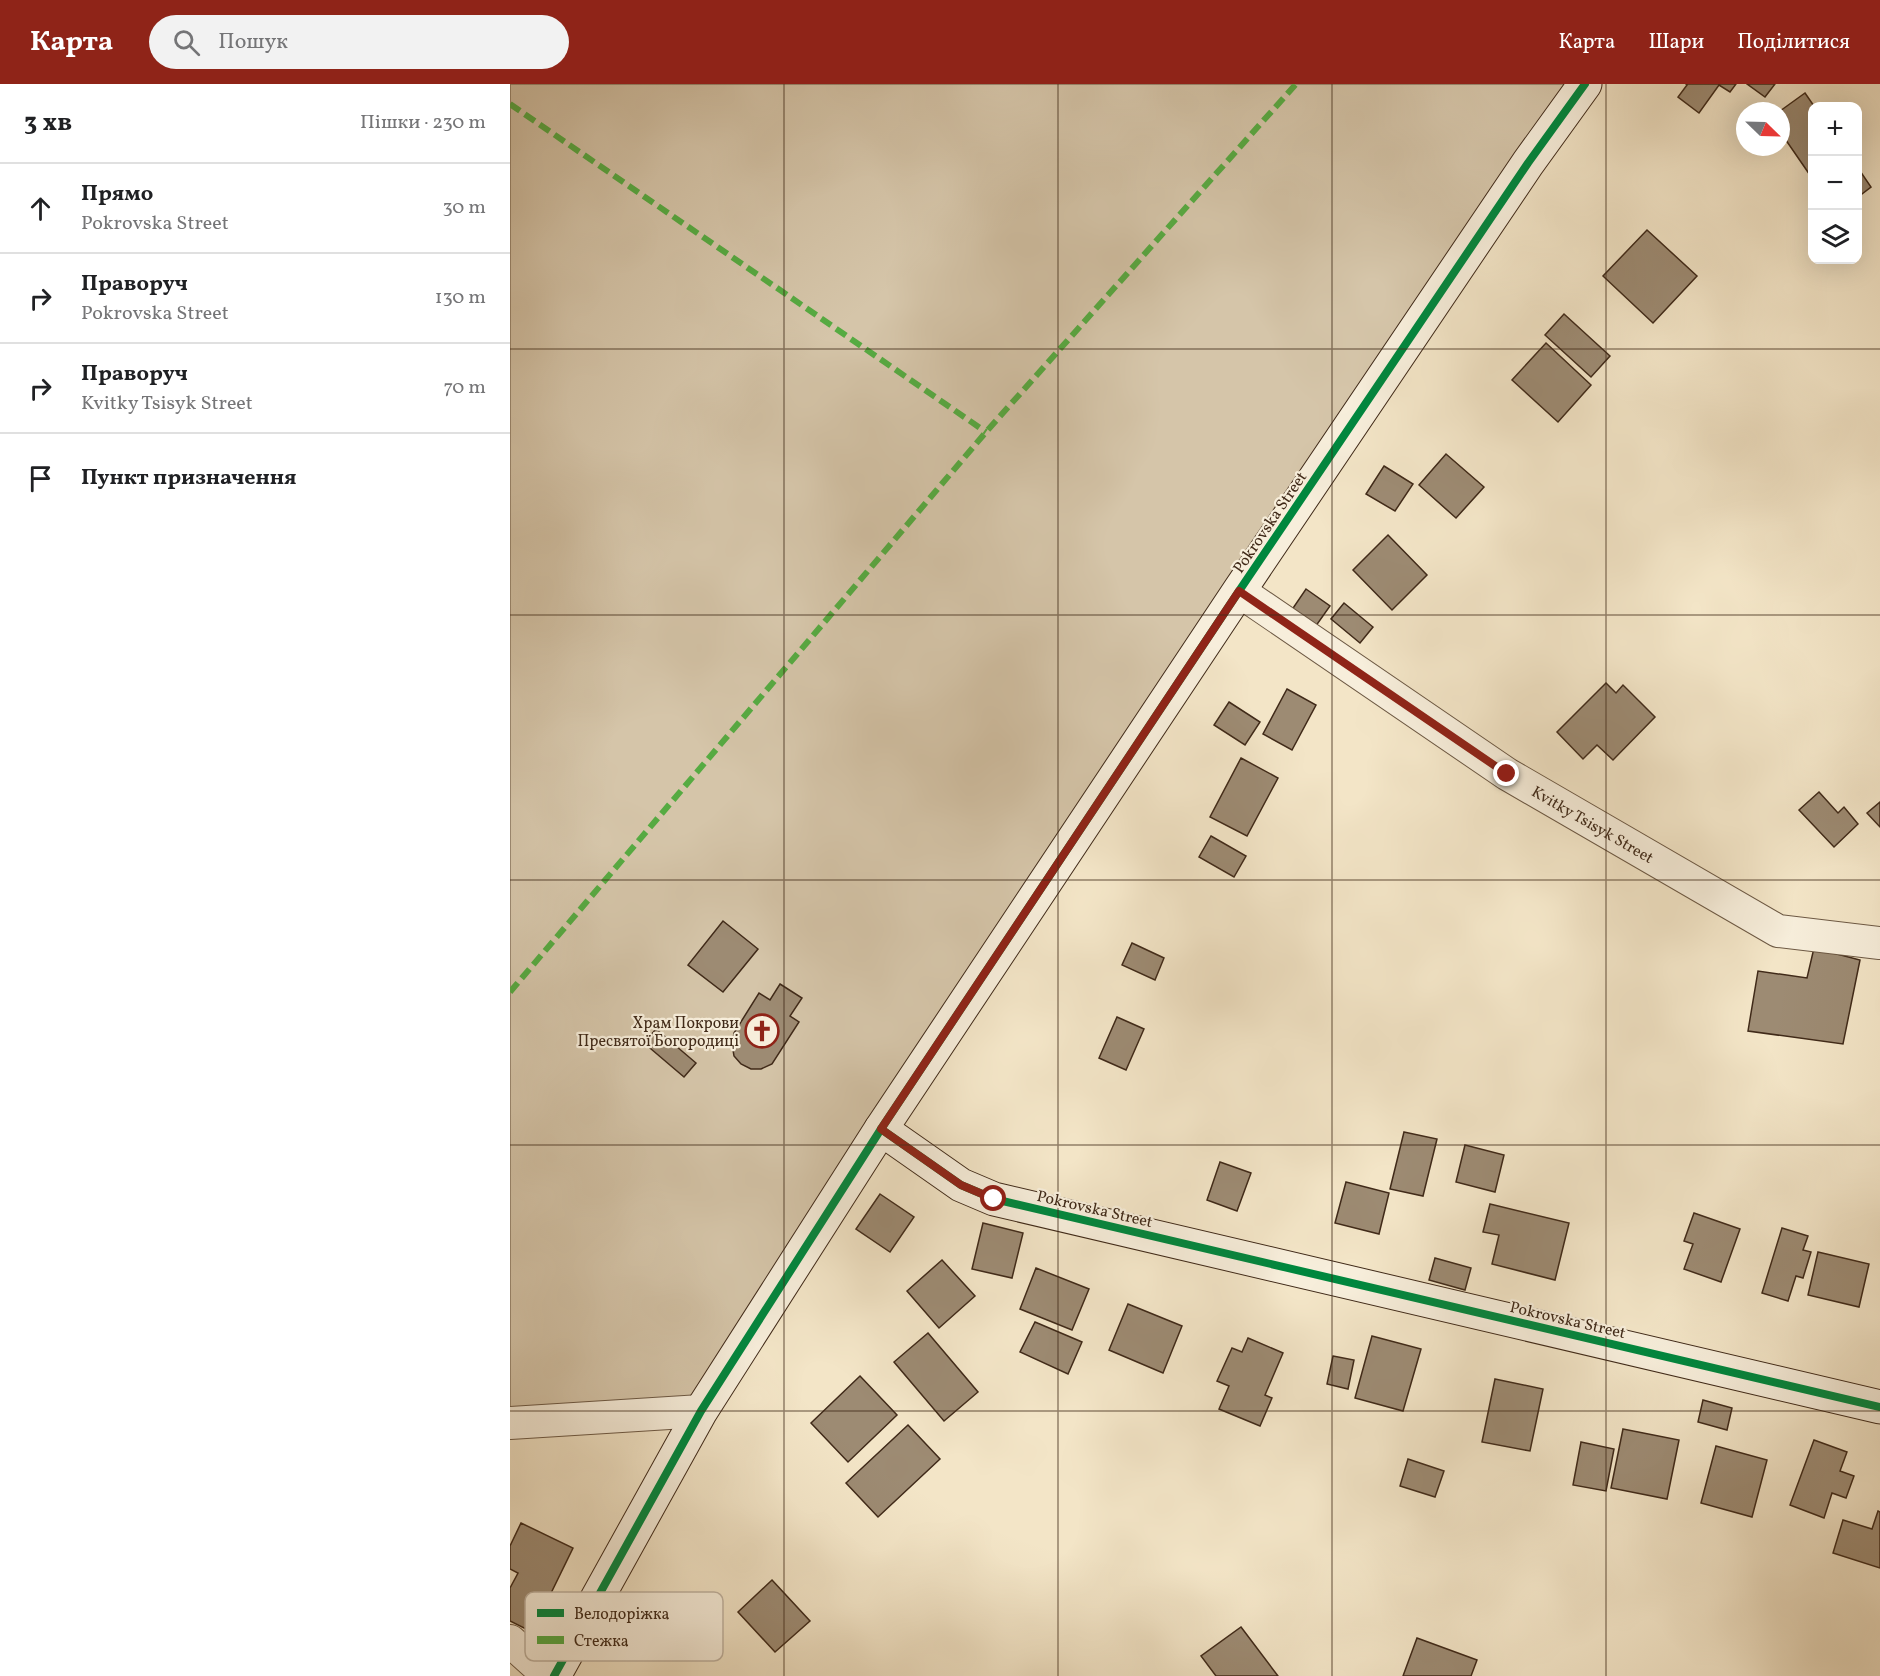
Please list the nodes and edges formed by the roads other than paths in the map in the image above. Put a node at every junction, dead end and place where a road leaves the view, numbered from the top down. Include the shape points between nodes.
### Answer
1 (1585, 84) edge
2 (1239, 591) junction
3 (1880, 943) edge
4 (881, 1129) junction
5 (1880, 1407) edge
6 (701, 1411) junction
7 (510, 1423) edge
8 (601, 1592) edge
9 (510, 1641) edge
10 (525, 1654) edge
11 (532, 1661) edge
12 (562, 1661) edge
13 (549, 1676) edge
14 (554, 1676) edge

1 - 2 street, Pokrovska Street
2 - 3 street, Kvitky Tsisyk Street via 1507,774 1778,931
2 - 4 street, Pokrovska Street
4 - 5 street, Pokrovska Street via 961,1185 994,1199
4 - 6 street
6 - 7 street
6 - 8 street
9 - 10 street
11 - 13 street
12 - 14 street

